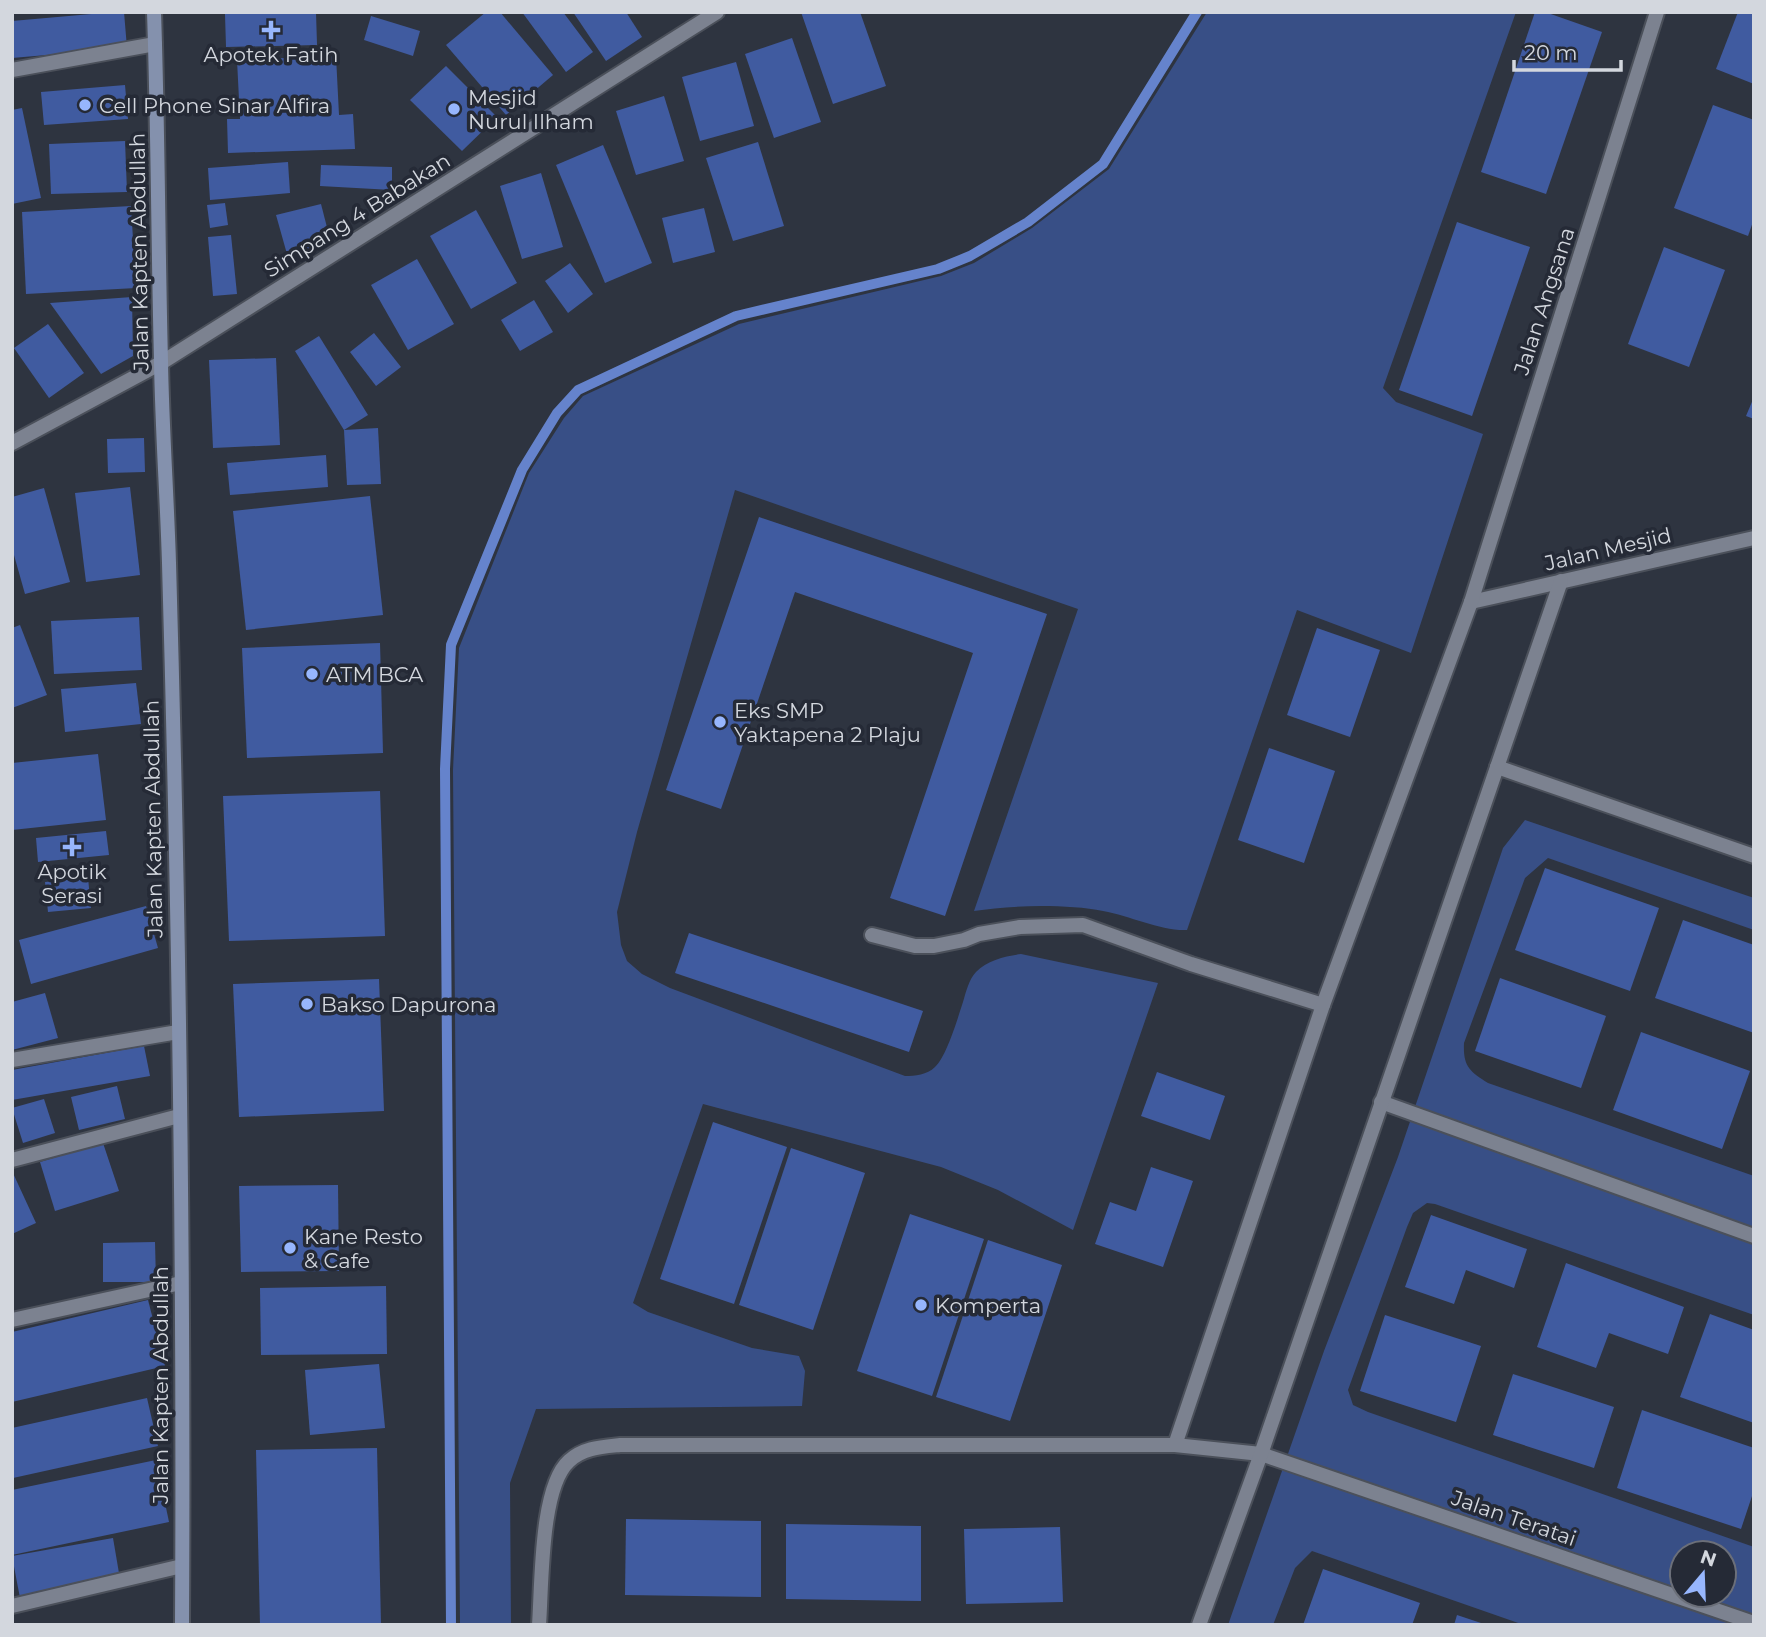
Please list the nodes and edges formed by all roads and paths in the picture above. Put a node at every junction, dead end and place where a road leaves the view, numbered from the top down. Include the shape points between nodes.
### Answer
1 (155, 12) edge
2 (717, 12) edge
3 (1657, 12) edge
4 (155, 44) junction
5 (12, 70) edge
6 (161, 363) junction
7 (12, 443) edge
8 (1754, 538) edge
9 (1561, 581) junction
10 (1471, 601) junction
11 (1497, 767) junction
12 (1754, 856) edge
13 (872, 935) dead end
14 (1324, 1005) junction
15 (177, 1032) junction
16 (12, 1059) edge
17 (1381, 1102) junction
18 (179, 1116) junction
19 (12, 1160) edge
20 (1754, 1236) edge
21 (181, 1283) junction
22 (12, 1320) edge
23 (1175, 1445) junction
24 (1261, 1454) junction
25 (182, 1566) junction
26 (12, 1606) edge
27 (1754, 1623) edge
28 (182, 1625) edge
29 (540, 1625) edge
30 (1199, 1625) edge

1 - 4 main road, Jalan Kapten Abdullah
2 - 6 street, Simpang 4 Babakan
3 - 10 street, Jalan Angsana
4 - 5 street
4 - 6 main road, Jalan Kapten Abdullah
6 - 7 street, Simpang 4 Babakan
6 - 15 main road, Jalan Kapten Abdullah
8 - 9 street, Jalan Mesjid
9 - 10 street, Jalan Mesjid
9 - 11 street
10 - 14 street, Jalan Angsana
11 - 12 street
11 - 17 street
13 - 14 street via 934,946 1020,927 1083,925
14 - 23 street, Jalan Angsana
15 - 16 street
15 - 18 main road, Jalan Kapten Abdullah
17 - 20 street
17 - 24 street
18 - 19 street
18 - 21 main road, Jalan Kapten Abdullah
21 - 22 street
21 - 25 main road, Jalan Kapten Abdullah
23 - 24 street, Jalan Teratai
23 - 29 street, Jalan Teratai via 593,1448 570,1460 550,1496
24 - 27 street, Jalan Teratai
24 - 30 street
25 - 26 street
25 - 28 main road, Jalan Kapten Abdullah

